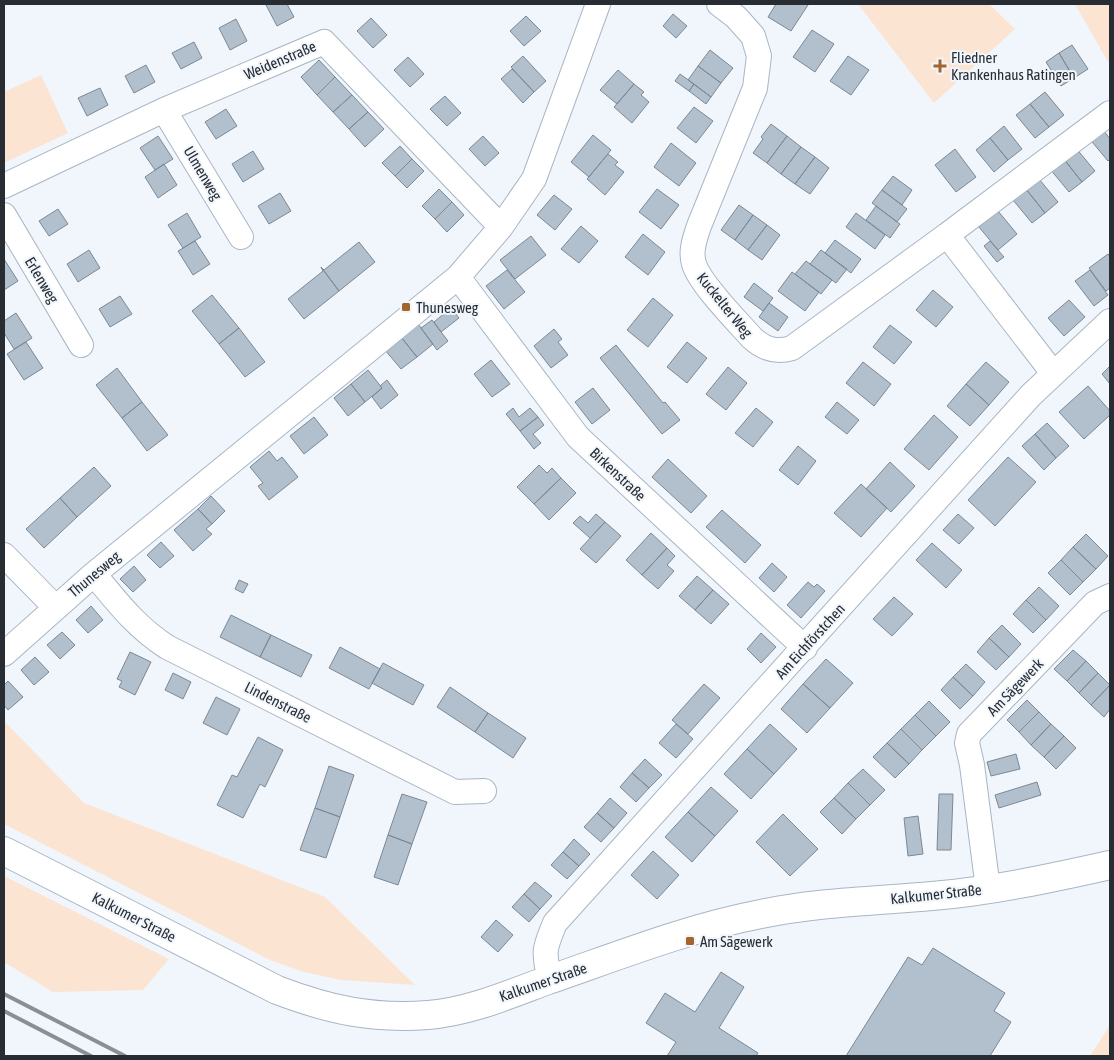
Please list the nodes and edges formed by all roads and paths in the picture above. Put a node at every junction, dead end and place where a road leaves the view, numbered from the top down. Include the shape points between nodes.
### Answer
1 (598, 4) edge
2 (719, 4) edge
3 (164, 110) junction
4 (1110, 113) edge
5 (4, 186) edge
6 (4, 215) edge
7 (501, 227) junction
8 (947, 235) junction
9 (241, 237) dead end
10 (458, 277) junction
11 (1110, 321) edge
12 (81, 345) dead end
13 (1053, 373) junction
14 (4, 555) edge
15 (94, 574) junction
16 (1110, 596) edge
17 (55, 607) junction
18 (805, 648) junction
19 (4, 654) edge
20 (484, 791) dead end
21 (4, 851) edge
22 (1110, 865) edge
23 (988, 889) junction
24 (550, 980) junction

1 - 7 street, Thunesweg via 534,179
2 - 8 street, Kuckelter Weg via 753,36 759,56 755,88 699,226 693,244 693,263 700,278 752,338 774,351 792,348
3 - 5 street, Weidenstraße
3 - 7 street, Weidenstraße via 324,42
3 - 9 street, Ulmenweg
4 - 8 street, Kuckelter Weg
6 - 12 street, Erlenweg
7 - 10 street, Thunesweg
8 - 13 street
10 - 15 street, Thunesweg
10 - 18 street, Birkenstraße via 578,437
11 - 13 street, Am Eichförstchen
13 - 18 street, Am Eichförstchen
14 - 17 street
15 - 17 street, Thunesweg
15 - 20 street, Lindenstraße via 133,620 167,647 455,792
16 - 23 street, Am Sägewerk via 1095,603 969,734 967,744
17 - 19 street, Thunesweg
18 - 24 street, Am Eichförstchen via 555,923 544,958
21 - 24 main road, Kalkumer Straße via 277,990 315,1004 391,1016 431,1015 482,1004
22 - 23 main road, Kalkumer Straße
23 - 24 main road, Kalkumer Straße via 762,913 693,930

